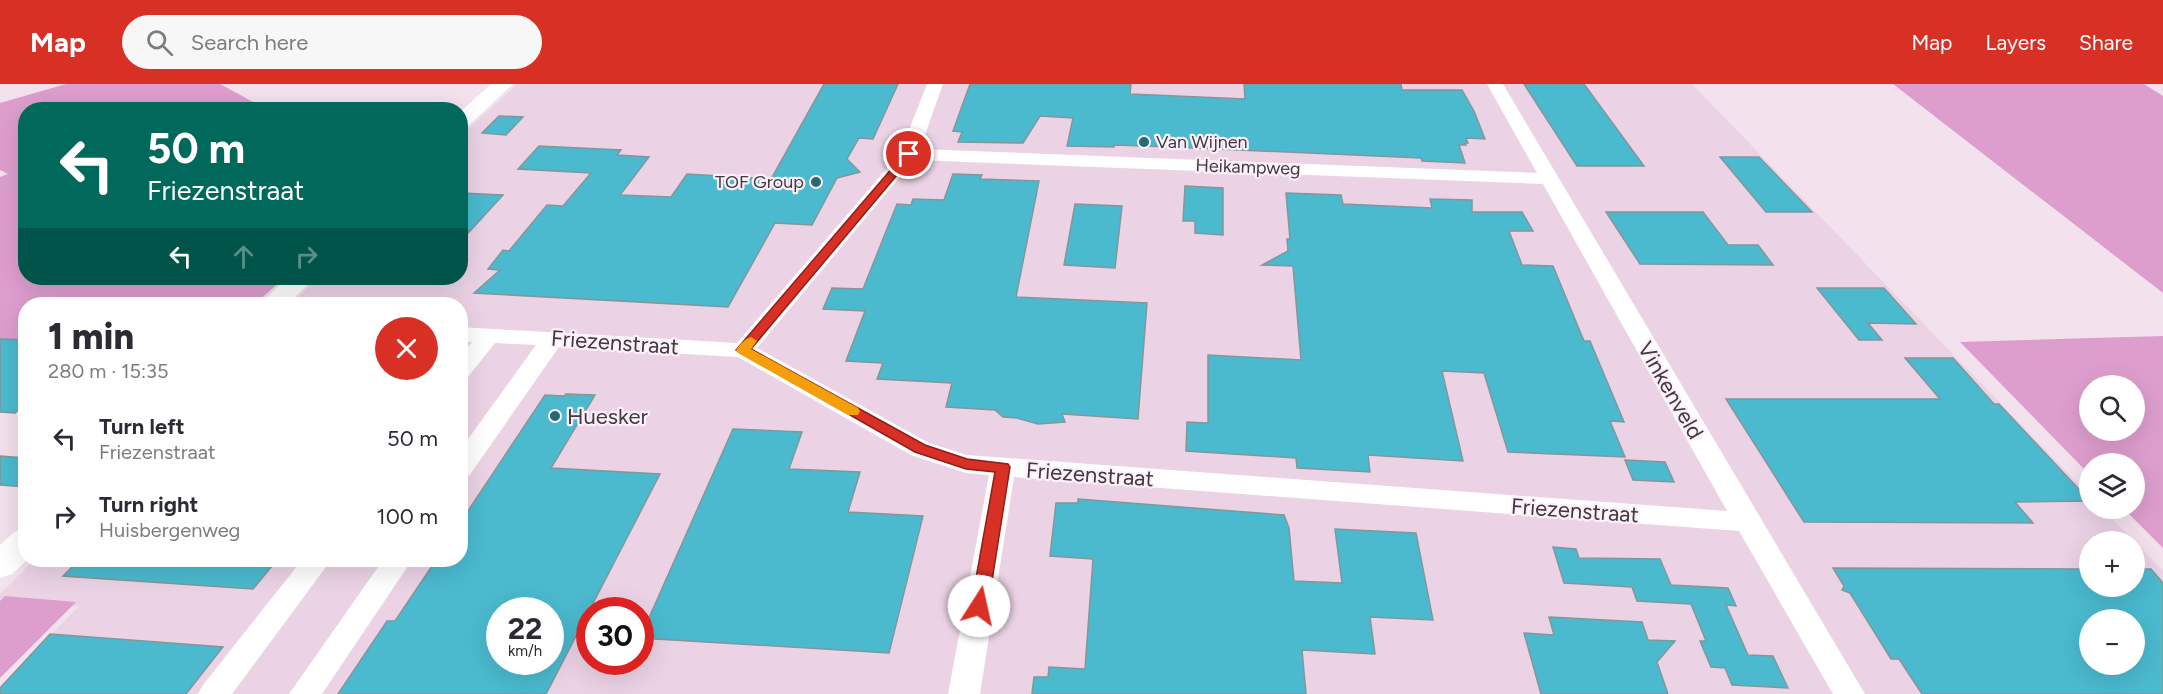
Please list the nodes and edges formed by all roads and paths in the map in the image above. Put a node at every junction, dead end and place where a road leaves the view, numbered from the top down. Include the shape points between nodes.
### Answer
1 (503, 84) edge
2 (935, 84) edge
3 (1495, 84) edge
4 (468, 116) edge
5 (909, 154) junction
6 (1551, 179) junction
7 (293, 285) edge
8 (280, 297) edge
9 (468, 334) edge
10 (489, 335) junction
11 (553, 338) junction
12 (743, 350) junction
13 (468, 362) edge
14 (468, 459) edge
15 (1003, 467) junction
16 (1747, 522) junction
17 (18, 548) edge
18 (0, 565) edge
19 (312, 567) edge
20 (393, 567) edge
21 (214, 694) edge
22 (305, 694) edge
23 (964, 694) edge
24 (1849, 694) edge

1 - 4 street
2 - 5 street
3 - 6 street, Vinkenveld
5 - 6 street, Heikampweg
5 - 12 street
6 - 16 street, Vinkenveld
7 - 8 street
9 - 10 street, Friezenstraat
10 - 11 street, Friezenstraat
10 - 13 street
11 - 12 street, Friezenstraat
11 - 14 street
12 - 15 street, Friezenstraat via 920,449 966,464
15 - 16 street, Friezenstraat
15 - 23 street
16 - 24 street, Vinkenveld
17 - 18 street
19 - 21 street
20 - 22 street

